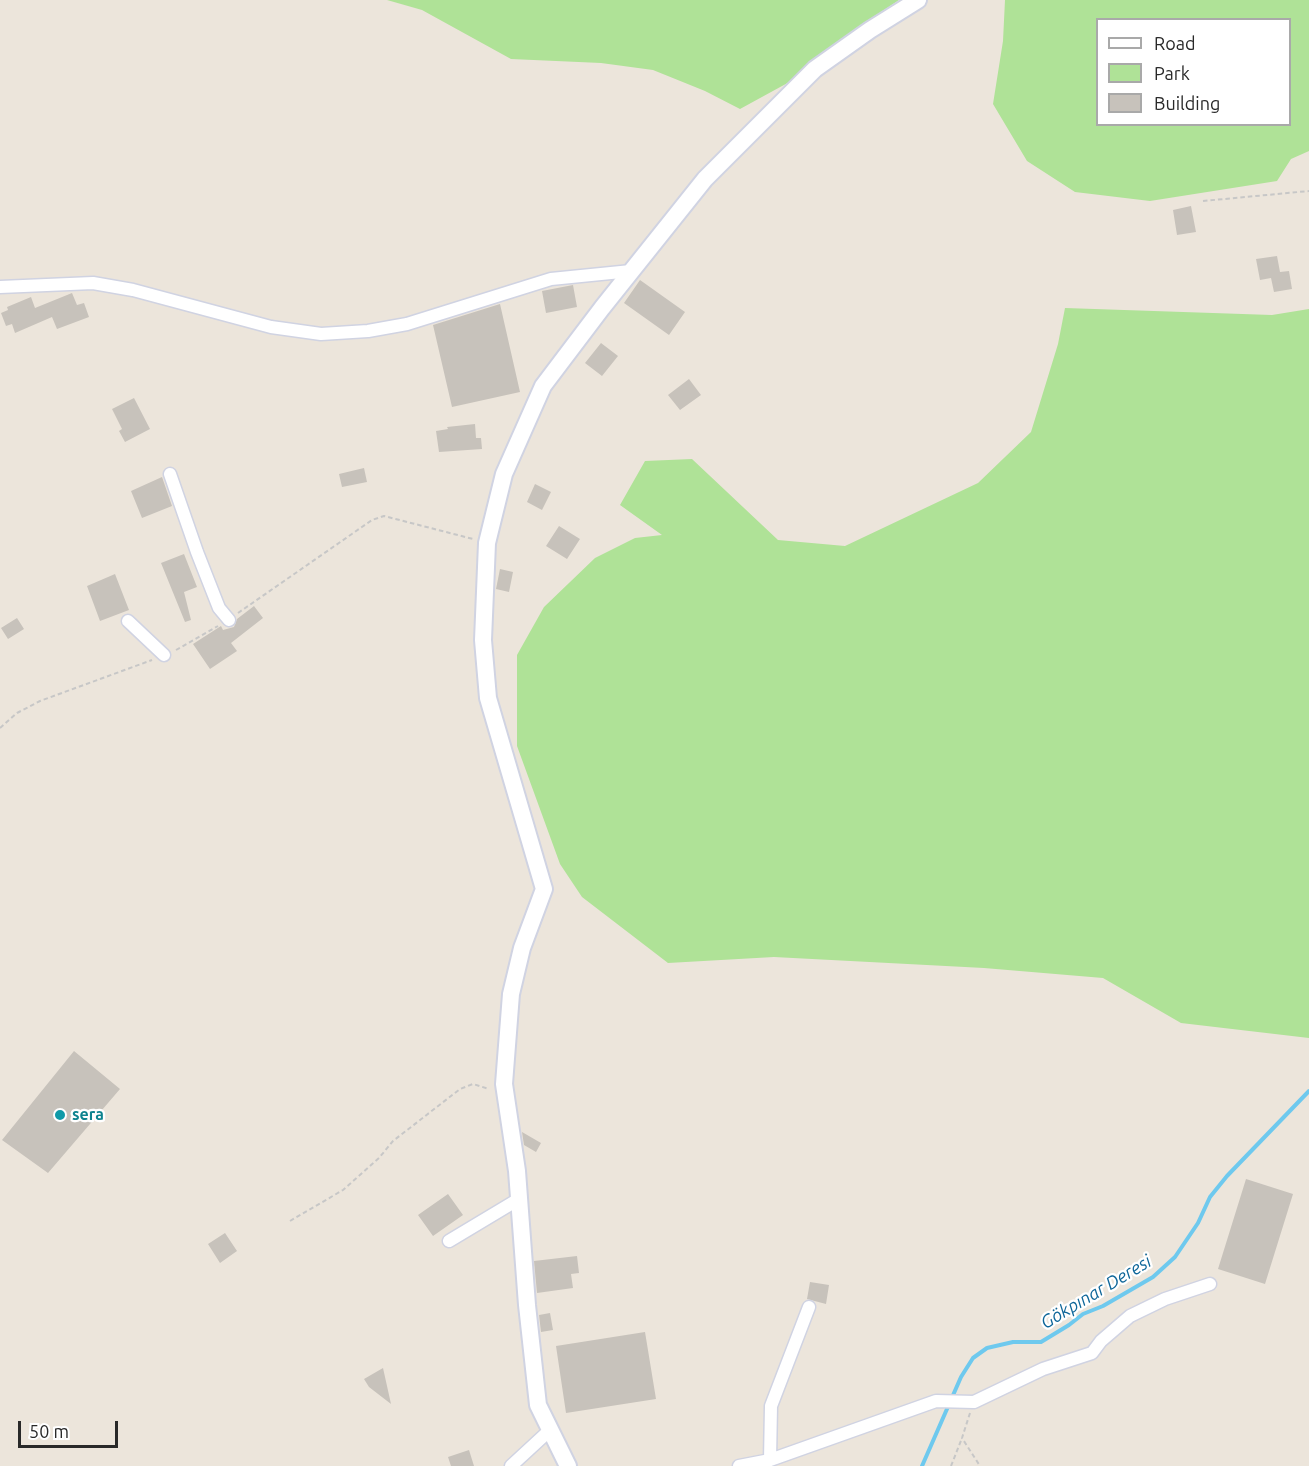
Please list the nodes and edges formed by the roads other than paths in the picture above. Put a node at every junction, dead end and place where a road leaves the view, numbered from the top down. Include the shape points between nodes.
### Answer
1 (918, 0) edge
2 (631, 271) junction
3 (0, 287) edge
4 (170, 474) dead end
5 (228, 620) road end
6 (128, 621) dead end
7 (164, 655) road end
8 (519, 1199) junction
9 (449, 1241) dead end
10 (1210, 1284) dead end
11 (809, 1307) dead end
12 (550, 1430) junction
13 (770, 1460) junction
14 (510, 1466) edge
15 (568, 1466) edge
16 (739, 1466) edge

1 - 2 street via 815,69 705,179
2 - 3 street via 551,279 407,324 321,334 271,327 93,283
2 - 8 street via 543,386 504,474 487,543 483,640 488,698 544,889 522,948 511,994 504,1084
4 - 5 street via 219,608
6 - 7 street
8 - 9 street
8 - 12 street via 538,1405
10 - 13 street via 1130,1316 1092,1353 1043,1368 967,1402 936,1401
11 - 13 street via 771,1406
12 - 14 street
12 - 15 street
13 - 16 street

